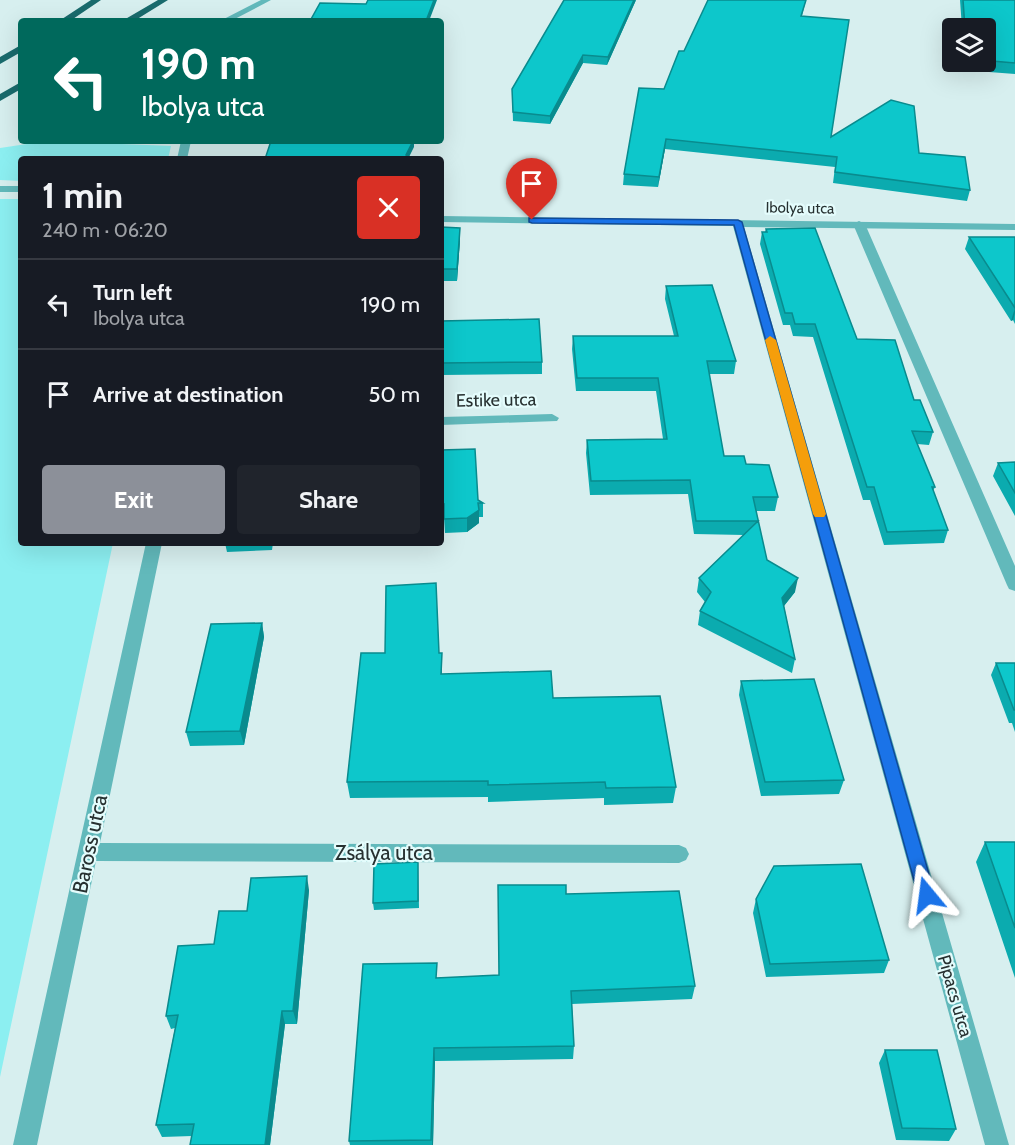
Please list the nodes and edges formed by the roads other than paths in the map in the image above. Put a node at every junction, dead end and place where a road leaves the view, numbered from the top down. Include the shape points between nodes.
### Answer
1 (97, 0) edge
2 (164, 0) edge
3 (267, 0) edge
4 (69, 18) edge
5 (133, 18) edge
6 (231, 18) edge
7 (18, 50) edge
8 (0, 61) edge
9 (18, 87) edge
10 (0, 98) edge
11 (0, 189) edge
12 (18, 189) edge
13 (444, 219) edge
14 (738, 222) junction
15 (859, 224) junction
16 (1015, 227) edge
17 (552, 418) dead end
18 (444, 421) edge
19 (153, 546) edge
20 (1015, 585) edge
21 (88, 852) junction
22 (679, 854) dead end
23 (25, 1145) edge
24 (997, 1145) edge

1 - 4 highway
2 - 5 highway
3 - 6 street
7 - 8 highway
9 - 10 highway
11 - 12 street
13 - 14 street, Ibolya utca
14 - 15 street, Ibolya utca
14 - 24 street, Pipacs utca
15 - 16 street, Ibolya utca
15 - 20 street
17 - 18 street, Estike utca
19 - 21 street, Baross utca
21 - 22 street, Zsálya utca
21 - 23 street, Baross utca

